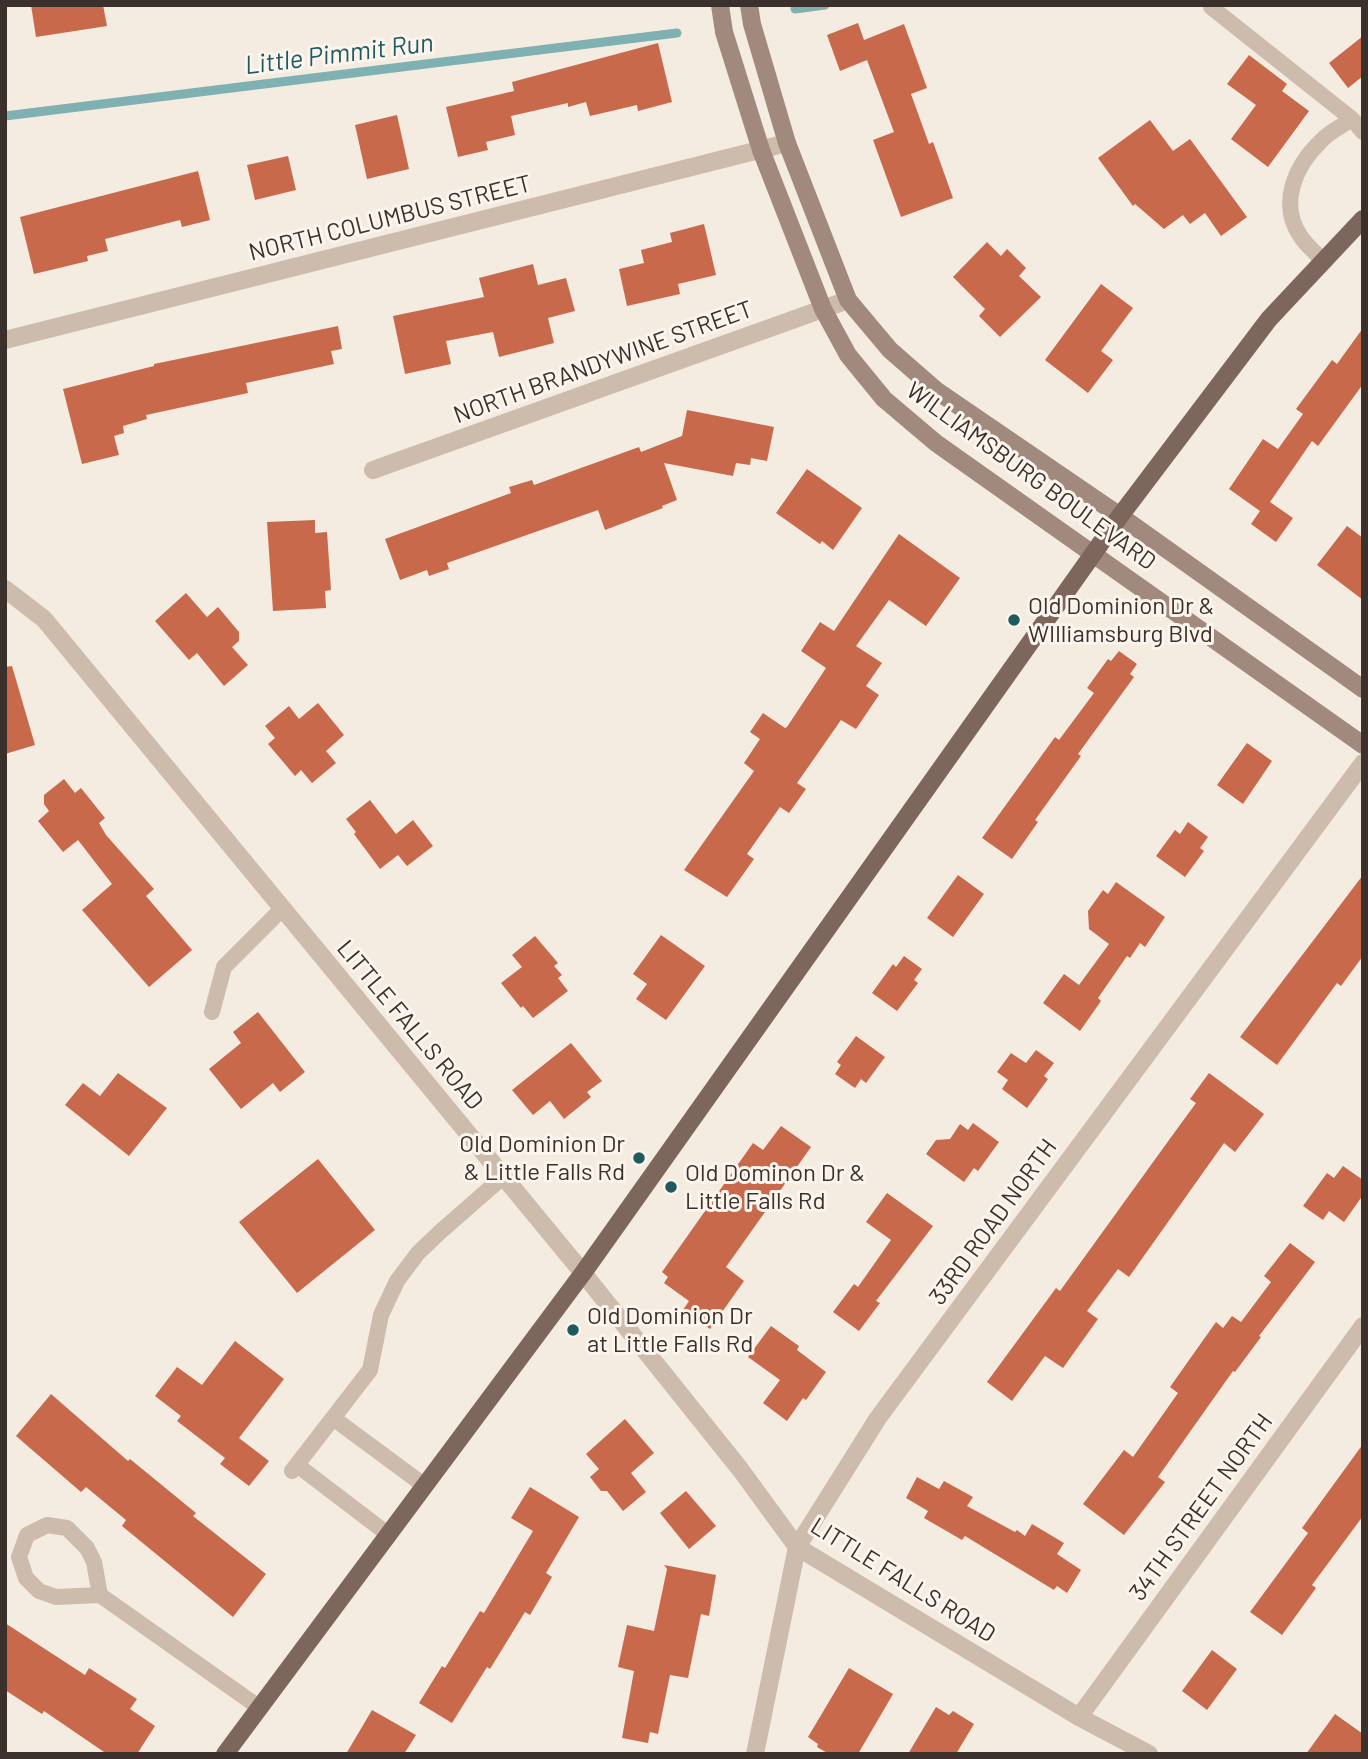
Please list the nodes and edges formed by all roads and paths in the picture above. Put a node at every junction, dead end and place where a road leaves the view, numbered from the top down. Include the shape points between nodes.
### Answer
1 (720, 5) edge
2 (750, 5) edge
3 (1211, 7) edge
4 (1357, 125) edge
5 (787, 143) junction
6 (761, 150) junction
7 (1363, 219) edge
8 (1324, 261) junction
9 (848, 300) junction
10 (823, 309) junction
11 (5, 340) edge
12 (373, 470) dead end
13 (1120, 516) junction
14 (1094, 552) junction
15 (5, 589) edge
16 (1363, 689) edge
17 (1363, 745) edge
18 (1363, 763) edge
19 (283, 908) junction
20 (212, 1012) dead end
21 (504, 1176) junction
22 (583, 1273) junction
23 (1363, 1326) edge
24 (333, 1418) junction
25 (425, 1486) junction
26 (389, 1535) junction
27 (797, 1547) junction
28 (100, 1595) junction
29 (260, 1708) junction
30 (1079, 1717) junction
31 (225, 1754) edge
32 (755, 1754) edge
33 (1149, 1754) edge

1 - 6 main road, WILLIAMSBURG BOULEVARD
2 - 5 main road, WILLIAMSBURG BOULEVARD
3 - 4 lane
4 - 8 lane via 1322,139 1303,161 1290,190 1291,215 1301,237
5 - 6 street, NORTH COLUMBUS STREET
5 - 9 main road, WILLIAMSBURG BOULEVARD
6 - 10 main road, WILLIAMSBURG BOULEVARD
6 - 11 street, NORTH COLUMBUS STREET
7 - 8 main road
8 - 13 main road via 1269,319
9 - 10 street, NORTH BRANDYWINE STREET
9 - 13 main road, WILLIAMSBURG BOULEVARD via 890,351 937,391
10 - 12 street, NORTH BRANDYWINE STREET
10 - 14 main road, WILLIAMSBURG BOULEVARD via 848,355 884,399 936,443
13 - 14 main road
13 - 16 main road, WILLIAMSBURG BOULEVARD
14 - 17 main road, WILLIAMSBURG BOULEVARD
14 - 22 main road
15 - 19 street, LITTLE FALLS ROAD via 44,619
18 - 27 street, 33RD ROAD NORTH via 878,1418
19 - 20 lane via 224,967
19 - 21 street, LITTLE FALLS ROAD
21 - 22 street, LITTLE FALLS ROAD
21 - 24 lane via 418,1253 397,1281 382,1315 370,1370
22 - 25 main road
22 - 27 street, LITTLE FALLS ROAD
23 - 30 street, 34TH STREET NORTH
24 - 25 lane
24 - 26 lane via 294,1468
25 - 26 main road
26 - 29 main road
27 - 30 street, LITTLE FALLS ROAD
27 - 32 street, 33RD ROAD NORTH
28 - 28 lane via 94,1562 67,1528 47,1525 27,1535 19,1557 26,1578 39,1591 56,1597
28 - 29 lane
29 - 31 main road
30 - 33 street, LITTLE FALLS ROAD

